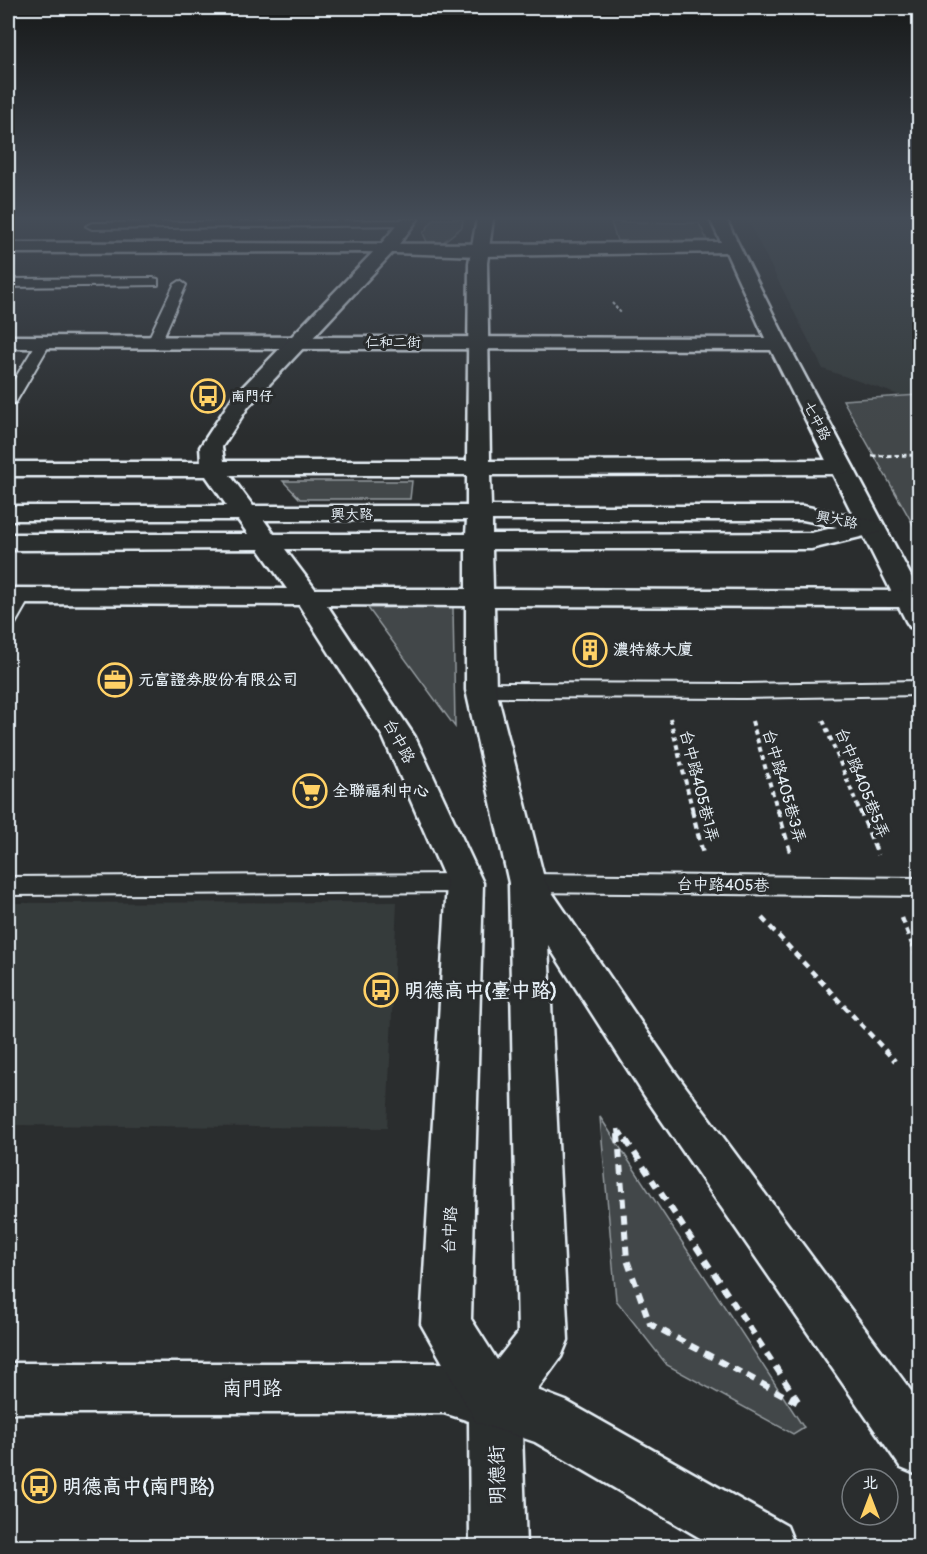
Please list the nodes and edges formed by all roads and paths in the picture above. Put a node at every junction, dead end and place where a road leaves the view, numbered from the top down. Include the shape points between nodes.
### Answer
1 (177, 292) edge
2 (346, 292) edge
3 (479, 292) edge
4 (753, 292) edge
5 (8, 342) edge
6 (44, 342) junction
7 (154, 342) junction
8 (298, 342) junction
9 (477, 342) junction
10 (778, 344) junction
11 (8, 402) edge
12 (920, 455) edge
13 (838, 462) junction
14 (479, 468) junction
15 (8, 469) edge
16 (213, 469) junction
17 (8, 513) edge
18 (247, 514) junction
19 (479, 527) junction
20 (872, 527) junction
21 (8, 542) edge
22 (267, 542) junction
23 (14, 596) edge
24 (308, 598) junction
25 (480, 598) junction
26 (914, 610) edge
27 (8, 620) edge
28 (811, 688) junction
29 (920, 688) edge
30 (481, 690) junction
31 (663, 692) junction
32 (744, 692) junction
33 (465, 883) junction
34 (527, 883) junction
35 (8, 886) edge
36 (711, 886) junction
37 (752, 886) junction
38 (800, 887) junction
39 (891, 887) junction
40 (920, 887) edge
41 (920, 965) edge
42 (895, 1061) dead end
43 (8, 1388) edge
44 (495, 1404) junction
45 (800, 1404) joint
46 (920, 1449) edge
47 (498, 1546) edge
48 (767, 1546) edge

1 - 7 lane
2 - 8 street
3 - 9 street
4 - 10 street, 七中路
5 - 6 street, 仁和二街
6 - 7 street, 仁和二街
6 - 11 lane
7 - 8 street, 仁和二街
8 - 9 street, 仁和二街
8 - 16 street via 240,403 219,432 212,447
9 - 10 street, 仁和二街
9 - 14 street
10 - 13 street, 七中路
12 - 13 path
13 - 14 street
13 - 20 street, 七中路
14 - 16 street
14 - 19 street
15 - 16 street
16 - 18 street, 台中路
17 - 18 street, 興大路
18 - 19 street, 興大路
18 - 22 street, 台中路
19 - 20 street, 興大路 via 811,541
19 - 22 street, 興大路
19 - 25 street
20 - 26 street, 七中路
21 - 22 street, 興大路
22 - 24 street, 台中路
23 - 24 street
23 - 27 lane
24 - 25 street
24 - 33 street, 台中路 via 399,737
25 - 26 street
25 - 30 street
28 - 29 lane
28 - 32 lane
28 - 39 path, 台中路405巷5弄
30 - 31 lane
30 - 34 street
31 - 32 lane
31 - 36 path, 台中路405巷1弄
32 - 38 path, 台中路405巷3弄
33 - 35 lane
33 - 44 street, 台中路 via 446,1324
34 - 36 lane, 台中路405巷
34 - 44 street via 543,1340
34 - 46 street via 659,1083
36 - 37 lane, 台中路405巷
37 - 38 lane, 台中路405巷
37 - 42 path via 762,917
38 - 39 lane, 台中路405巷
39 - 40 lane, 台中路405巷
39 - 41 path, 台中路405巷5弄
43 - 44 street, 南門路 via 444,1388
44 - 47 street, 明德街
44 - 48 street via 547,1419
45 - 45 path via 650,1324 627,1260 618,1128

